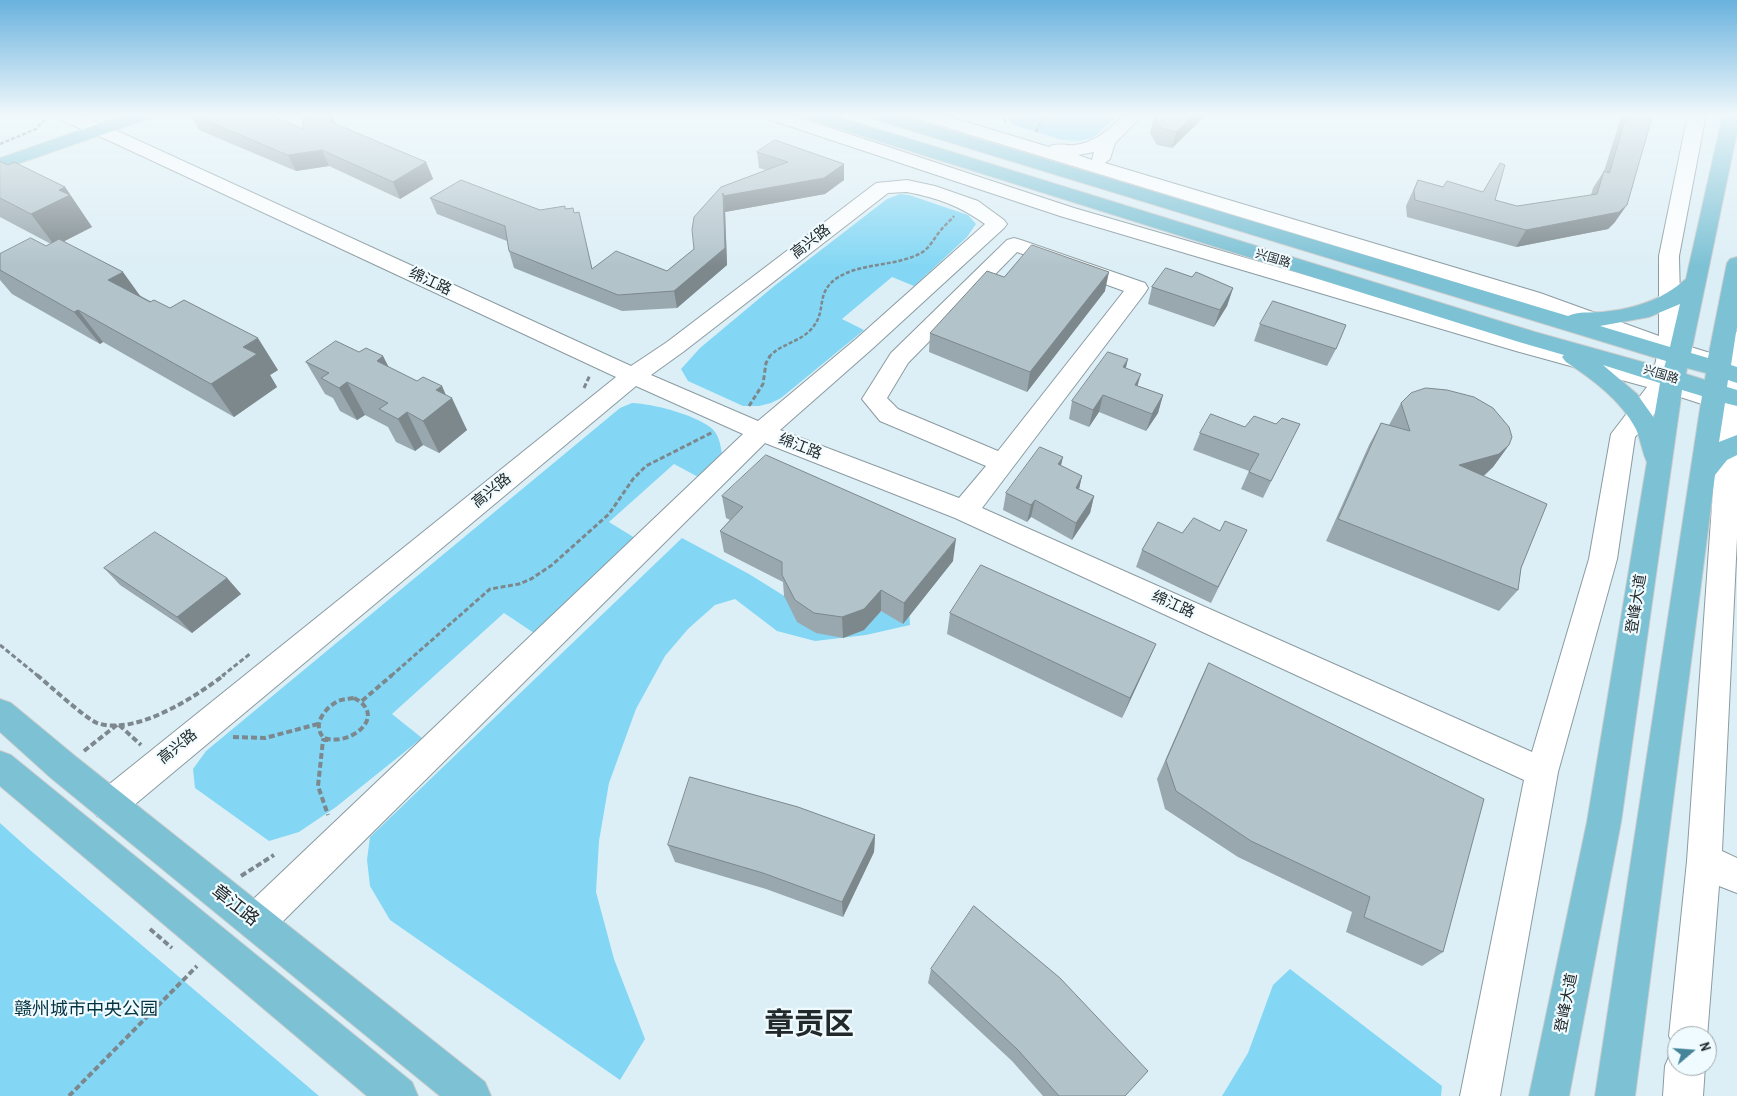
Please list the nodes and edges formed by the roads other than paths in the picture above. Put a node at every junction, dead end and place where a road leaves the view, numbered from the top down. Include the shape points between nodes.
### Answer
1 (178, 165) edge
2 (882, 165) edge
3 (927, 165) edge
4 (974, 165) edge
5 (1044, 165) edge
6 (1091, 165) edge
7 (1107, 165) edge
8 (1688, 165) edge
9 (1721, 165) edge
10 (1117, 173) junction
11 (882, 188) junction
12 (1067, 212) junction
13 (1012, 219) junction
14 (1737, 263) edge
15 (1696, 281) junction
16 (1670, 301) junction
17 (1734, 311) edge
18 (1554, 320) junction
19 (1589, 320) junction
20 (1527, 338) junction
21 (864, 344) junction
22 (899, 358) junction
23 (1580, 360) junction
24 (1671, 367) junction
25 (633, 376) junction
26 (1727, 380) edge
27 (1640, 416) junction
28 (753, 421) junction
29 (1731, 447) edge
30 (1003, 463) junction
31 (1659, 466) junction
32 (1702, 472) junction
33 (964, 511) junction
34 (0, 713) edge
35 (0, 766) edge
36 (1542, 772) junction
37 (110, 805) junction
38 (1704, 861) junction
39 (1737, 876) edge
40 (256, 922) junction
41 (1689, 1026) edge
42 (1684, 1076) edge
43 (398, 1096) edge
44 (471, 1096) edge
45 (1480, 1096) edge
46 (1549, 1096) edge
47 (1614, 1096) edge
48 (1683, 1096) edge

1 - 25 street, 绵江路
2 - 11 street
3 - 12 street
4 - 20 main road, 兴国路
5 - 18 main road, 兴国路
6 - 10 street
7 - 10 street
8 - 16 street via 1669,256
9 - 15 main road, 登峰大道
10 - 19 street via 1532,298
11 - 13 street via 907,186 928,190
11 - 25 street, 高兴路 via 676,347
12 - 13 street via 1046,212
12 - 23 street
13 - 21 street
14 - 17 main road
15 - 16 main road
15 - 24 main road, 登峰大道
16 - 19 main road via 1631,315
16 - 24 street
17 - 26 main road
18 - 19 main road
18 - 24 main road, 兴国路
19 - 24 street
20 - 23 main road
20 - 24 main road, 兴国路 via 1619,362
21 - 22 street
21 - 28 street
22 - 30 street via 874,399 889,414
22 - 30 street via 1014,244 1137,288
23 - 24 street
23 - 27 main road via 1616,388
24 - 26 main road, 兴国路
24 - 27 street
24 - 31 main road, 登峰大道
25 - 28 street, 绵江路
25 - 37 street, 高兴路
26 - 29 street
26 - 32 main road
27 - 31 main road via 1651,435
27 - 36 street via 1623,434 1603,559
28 - 33 street, 绵江路
28 - 40 street
29 - 32 main road via 1709,462
29 - 38 street
30 - 33 street
31 - 46 main road, 登峰大道 via 1604,822
32 - 47 main road
33 - 36 street, 绵江路
34 - 37 main road, 章江路
35 - 43 main road
36 - 45 street
37 - 40 main road, 章江路
38 - 39 street
38 - 41 street
40 - 44 main road, 章江路
42 - 48 street

